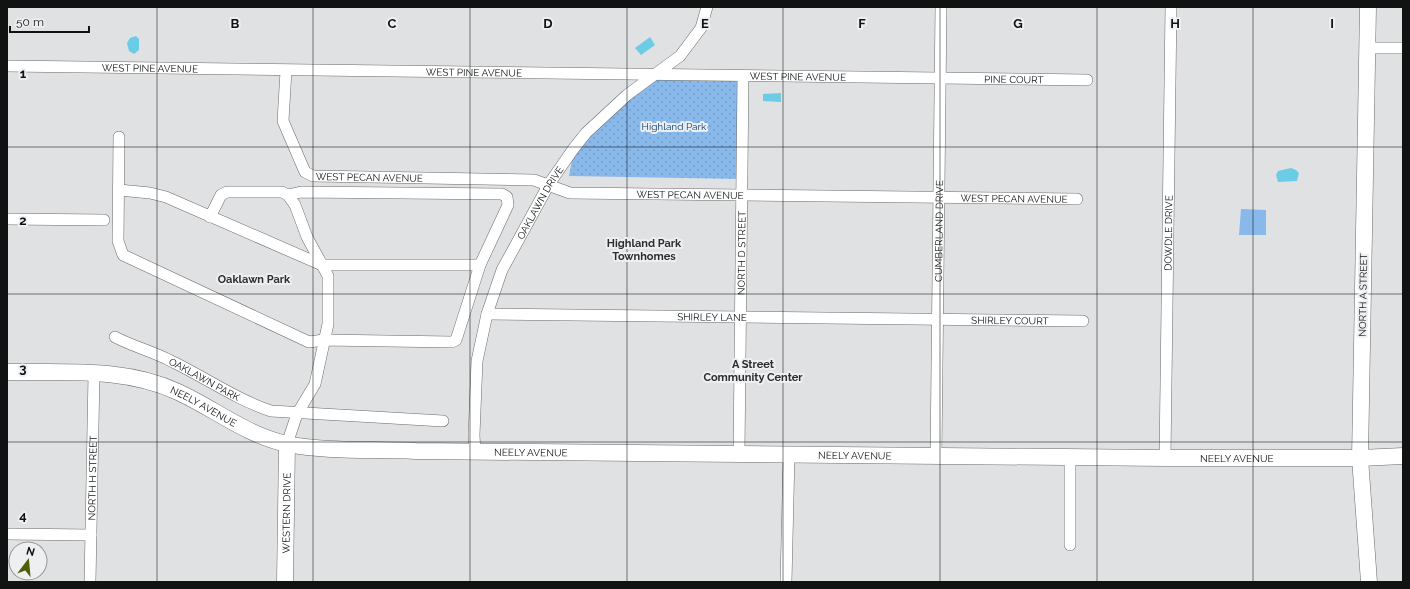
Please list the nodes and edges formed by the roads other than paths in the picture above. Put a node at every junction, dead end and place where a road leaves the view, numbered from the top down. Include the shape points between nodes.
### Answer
1 (707, 7) edge
2 (941, 7) edge
3 (1171, 7) edge
4 (1368, 7) edge
5 (1367, 48) junction
6 (1403, 48) edge
7 (7, 66) edge
8 (286, 71) junction
9 (654, 75) junction
10 (743, 76) junction
11 (940, 78) junction
12 (1087, 80) dead end
13 (119, 137) dead end
14 (549, 184) junction
15 (119, 190) junction
16 (288, 195) junction
17 (742, 195) junction
18 (939, 198) junction
19 (1077, 199) dead end
20 (210, 217) junction
21 (7, 219) edge
22 (104, 220) dead end
23 (322, 265) junction
24 (480, 265) junction
25 (487, 314) junction
26 (740, 318) junction
27 (937, 320) junction
28 (1083, 322) dead end
29 (115, 337) dead end
30 (324, 340) junction
31 (7, 372) edge
32 (94, 374) junction
33 (296, 414) junction
34 (442, 420) dead end
35 (287, 444) junction
36 (475, 452) junction
37 (738, 454) junction
38 (789, 454) junction
39 (936, 456) junction
40 (1403, 456) edge
41 (1070, 458) junction
42 (1166, 458) junction
43 (1360, 458) junction
44 (7, 534) edge
45 (91, 535) junction
46 (1070, 544) dead end
47 (90, 582) edge
48 (285, 582) edge
49 (786, 582) edge
50 (1368, 582) edge

1 - 9 street, OAKLAWN DRIVE via 701,28 680,56
2 - 11 street, CUMBERLAND DRIVE
3 - 42 street, DOWDLE DRIVE
4 - 5 street, NORTH A STREET
5 - 6 street
5 - 43 street, NORTH A STREET
7 - 8 street, WEST PINE AVENUE
8 - 9 street, WEST PINE AVENUE
8 - 14 street, WEST PECAN AVENUE via 283,121 307,174 534,180
9 - 10 street, WEST PINE AVENUE
9 - 14 street, OAKLAWN DRIVE via 627,95 586,133
10 - 11 street, WEST PINE AVENUE
10 - 17 street, NORTH D STREET
11 - 12 street, PINE COURT
11 - 18 street, CUMBERLAND DRIVE
13 - 15 street
14 - 17 street, WEST PECAN AVENUE via 570,193
14 - 25 street, OAKLAWN DRIVE via 502,270
15 - 20 street via 166,197
15 - 30 street via 118,241 123,256 309,342
16 - 20 street via 282,192 227,192 221,195
16 - 23 street
16 - 24 street via 301,192 502,194 507,198 508,205
17 - 18 street, WEST PECAN AVENUE
17 - 26 street, NORTH D STREET
18 - 19 street, WEST PECAN AVENUE
18 - 27 street, CUMBERLAND DRIVE
20 - 23 street
21 - 22 street
23 - 24 street
23 - 30 street via 328,276 328,324
24 - 30 street via 456,340 452,342
25 - 26 street, SHIRLEY LANE
25 - 36 street, OAKLAWN DRIVE via 477,361
26 - 27 street, SHIRLEY LANE
26 - 37 street, NORTH D STREET
27 - 28 street, SHIRLEY COURT
27 - 39 street, CUMBERLAND DRIVE
29 - 33 street, OAKLAWN PARK via 169,360 255,406
30 - 33 street via 315,384
31 - 32 street, NEELY AVENUE
32 - 35 street, NEELY AVENUE via 124,375 152,382 178,392 233,424
32 - 45 street, NORTH H STREET
33 - 34 street, OAKLAWN PARK
33 - 35 street
35 - 36 street, NEELY AVENUE via 353,449
35 - 48 street, WESTERN DRIVE
36 - 37 street, NEELY AVENUE
37 - 38 street, NEELY AVENUE
38 - 39 street, NEELY AVENUE
38 - 49 street
39 - 41 street, NEELY AVENUE
40 - 43 street, NEELY AVENUE
41 - 42 street, NEELY AVENUE
41 - 46 street
42 - 43 street, NEELY AVENUE
43 - 50 street, NORTH A STREET
44 - 45 street
45 - 47 street, NORTH H STREET

